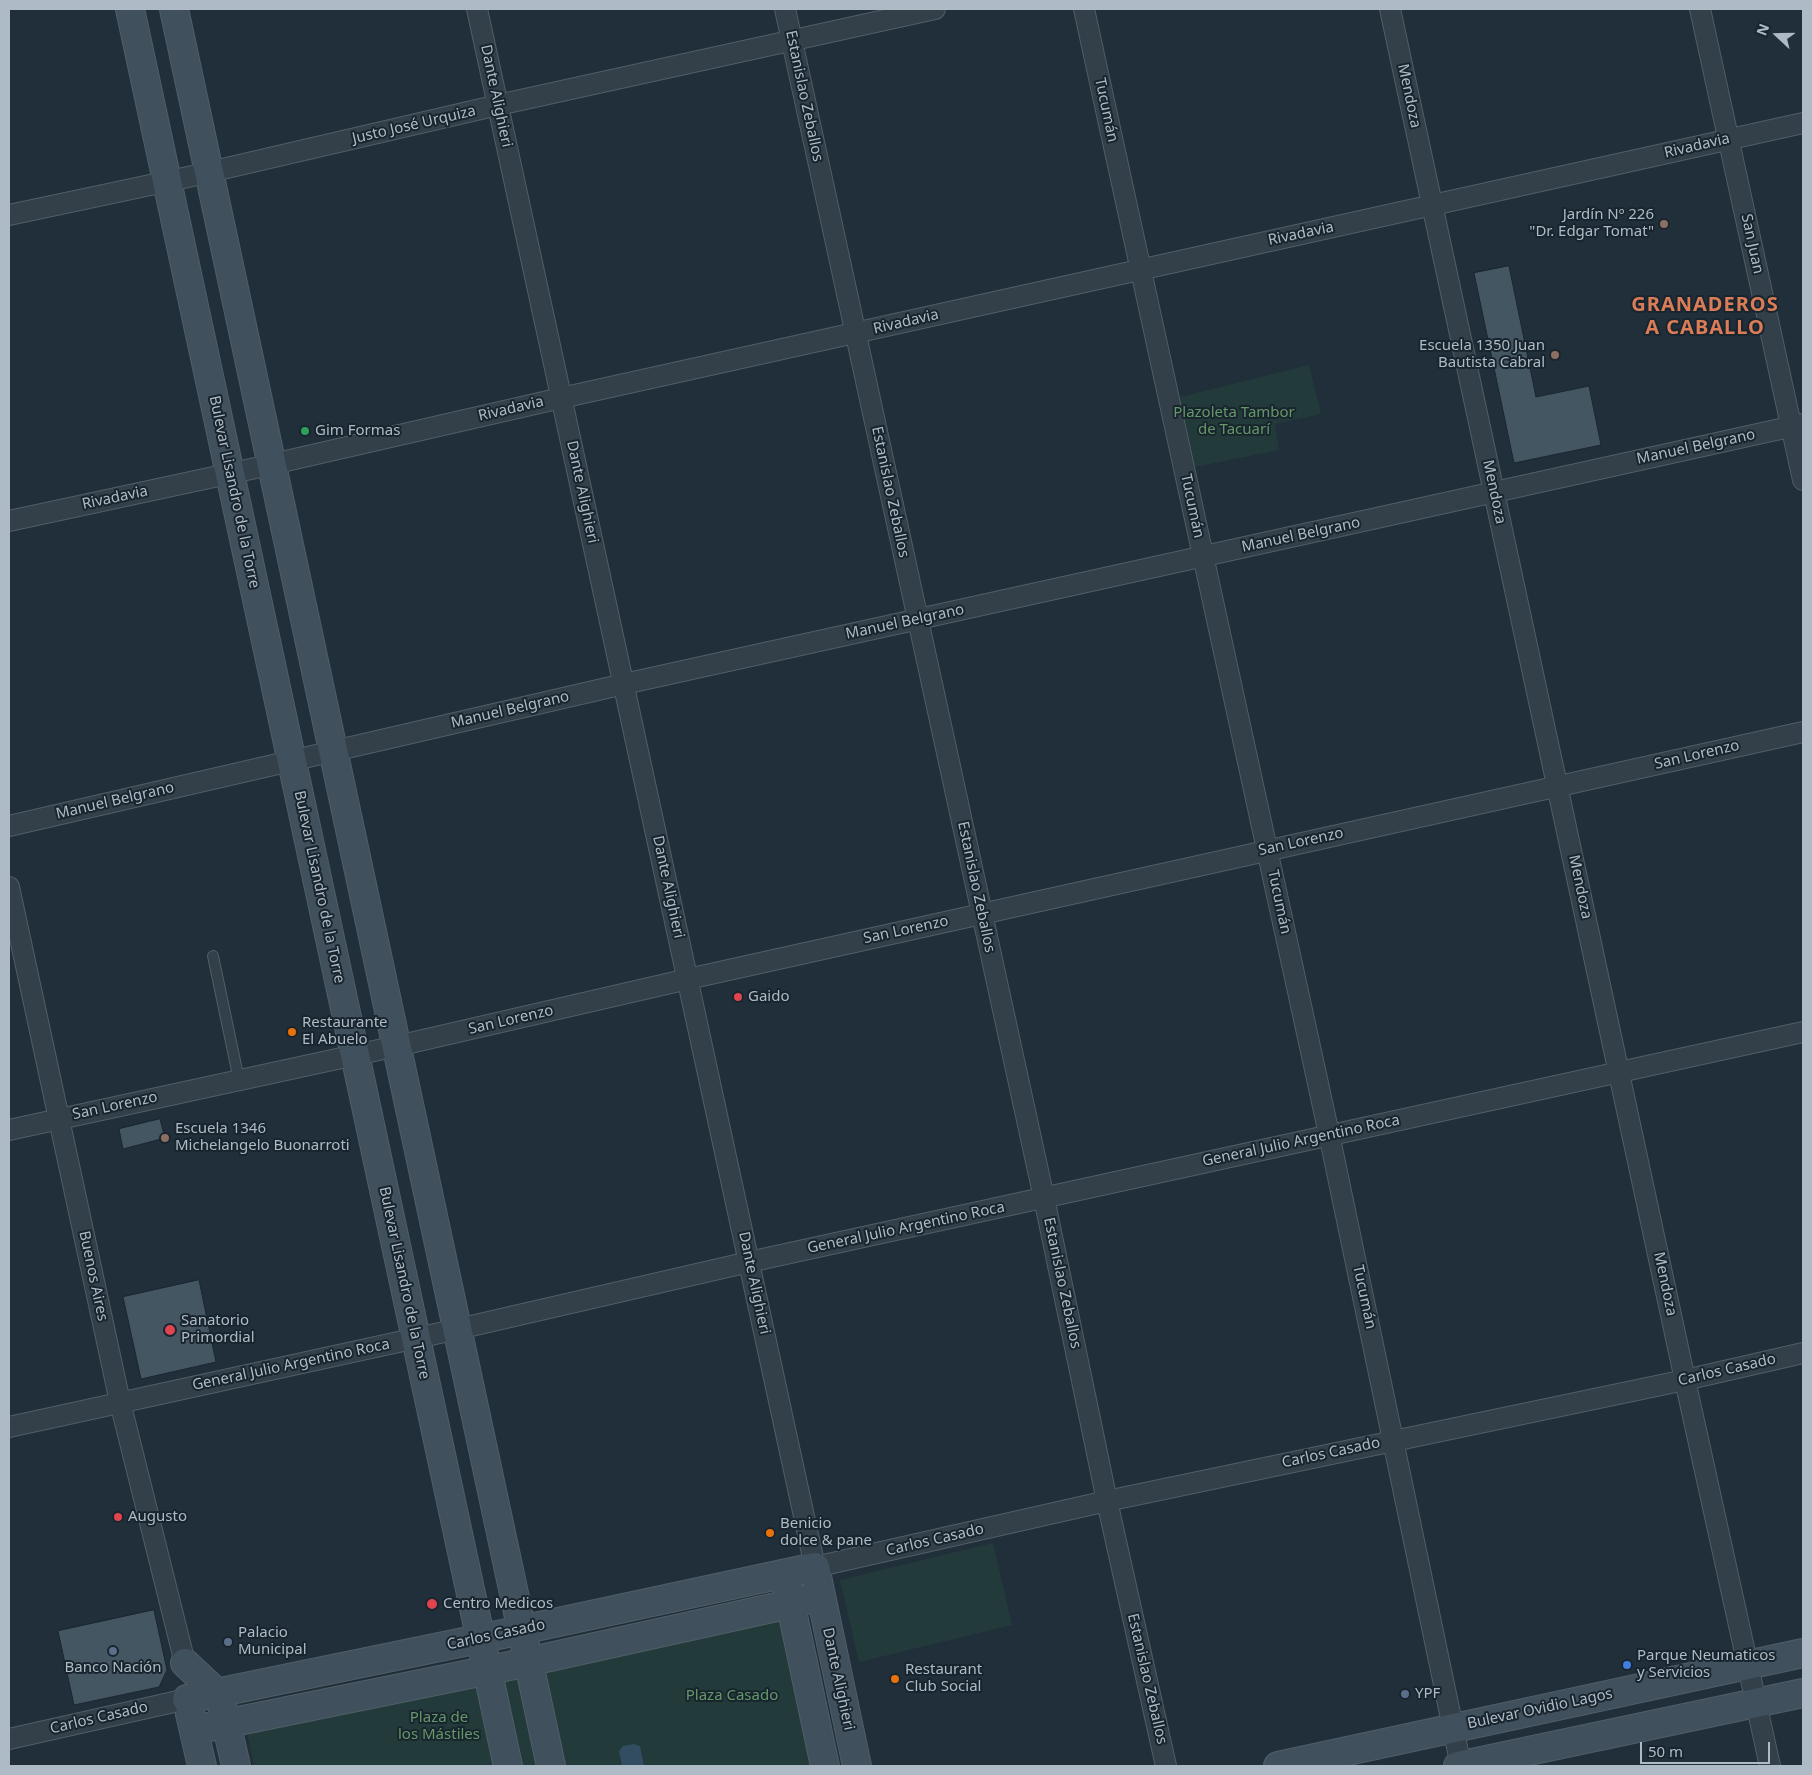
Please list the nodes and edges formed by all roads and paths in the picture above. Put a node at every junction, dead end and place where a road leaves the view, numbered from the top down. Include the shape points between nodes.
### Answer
1 (130, 9) edge
2 (174, 9) edge
3 (477, 9) edge
4 (786, 9) edge
5 (936, 9) edge
6 (1084, 9) edge
7 (1390, 9) edge
8 (1700, 9) edge
9 (792, 41) junction
10 (498, 105) junction
11 (1803, 123) edge
12 (1729, 139) junction
13 (210, 172) junction
14 (167, 182) junction
15 (1432, 205) junction
16 (9, 215) edge
17 (1140, 270) junction
18 (856, 333) junction
19 (561, 398) junction
20 (1797, 425) edge
21 (272, 465) junction
22 (230, 474) junction
23 (1803, 480) edge
24 (1494, 492) junction
25 (9, 521) edge
26 (1203, 556) junction
27 (918, 619) junction
28 (624, 684) junction
29 (1803, 732) edge
30 (334, 751) junction
31 (292, 760) junction
32 (1558, 786) junction
33 (9, 826) edge
34 (1267, 849) junction
35 (9, 887) edge
36 (982, 914) junction
37 (213, 956) dead end
38 (688, 978) junction
39 (1803, 1032) edge
40 (397, 1046) junction
41 (355, 1055) junction
42 (1620, 1072) junction
43 (239, 1080) junction
44 (58, 1118) junction
45 (9, 1130) edge
46 (1329, 1134) junction
47 (1044, 1198) junction
48 (749, 1262) junction
49 (458, 1329) junction
50 (416, 1338) junction
51 (1803, 1353) edge
52 (1685, 1380) junction
53 (120, 1402) junction
54 (9, 1427) edge
55 (1394, 1440) junction
56 (1107, 1501) junction
57 (815, 1567) junction
58 (785, 1573) junction
59 (821, 1596) junction
60 (790, 1604) junction
61 (521, 1630) junction
62 (480, 1638) junction
63 (1803, 1653) edge
64 (528, 1662) junction
65 (184, 1663) junction
66 (1748, 1665) junction
67 (487, 1669) junction
68 (216, 1692) junction
69 (1803, 1693) edge
70 (187, 1699) junction
71 (1757, 1703) junction
72 (227, 1724) junction
73 (1452, 1728) junction
74 (194, 1730) junction
75 (9, 1739) edge
76 (202, 1766) edge
77 (236, 1766) edge
78 (508, 1766) edge
79 (551, 1766) edge
80 (825, 1766) edge
81 (856, 1766) edge
82 (1166, 1766) edge
83 (1278, 1766) edge
84 (1460, 1766) edge
85 (1770, 1766) edge

1 - 14 main road, Bulevar Lisandro de la Torre
2 - 13 main road
3 - 10 street, Dante Alighieri
4 - 9 street, Estanislao Zeballos
5 - 9 street, Justo José Urquiza
6 - 17 street, Tucumán
7 - 15 street, Mendoza
8 - 12 street, San Juan
9 - 10 street, Justo José Urquiza
9 - 18 street, Estanislao Zeballos
10 - 13 street, Justo José Urquiza
10 - 19 street, Dante Alighieri
11 - 12 street, Rivadavia
12 - 15 street, Rivadavia
12 - 20 street, San Juan
13 - 14 street, Justo José Urquiza
13 - 21 main road
14 - 16 street, Justo José Urquiza
14 - 22 main road, Bulevar Lisandro de la Torre
15 - 17 street, Rivadavia
15 - 24 street, Mendoza
17 - 18 street, Rivadavia
17 - 26 street, Tucumán
18 - 19 street, Rivadavia
18 - 27 street, Estanislao Zeballos
19 - 21 street, Rivadavia
19 - 28 street, Dante Alighieri
20 - 23 street, San Juan
20 - 24 street, Manuel Belgrano
21 - 22 street, Rivadavia
21 - 30 main road
22 - 25 street, Rivadavia
22 - 31 main road, Bulevar Lisandro de la Torre
24 - 26 street, Manuel Belgrano
24 - 32 street, Mendoza
26 - 27 street, Manuel Belgrano
26 - 34 street, Tucumán
27 - 28 street, Manuel Belgrano
27 - 36 street, Estanislao Zeballos
28 - 30 street, Manuel Belgrano
28 - 38 street, Dante Alighieri
29 - 32 street, San Lorenzo
30 - 31 street, Manuel Belgrano
30 - 40 main road
31 - 33 street, Manuel Belgrano
31 - 41 main road, Bulevar Lisandro de la Torre
32 - 34 street, San Lorenzo
32 - 42 street, Mendoza
34 - 36 street, San Lorenzo
34 - 46 street, Tucumán
35 - 44 street, Buenos Aires
36 - 38 street, San Lorenzo
36 - 47 street, Estanislao Zeballos
37 - 43 lane
38 - 40 street, San Lorenzo
38 - 48 street, Dante Alighieri
39 - 42 street, General Julio Argentino Roca
40 - 41 street, San Lorenzo
40 - 49 main road
41 - 43 street, San Lorenzo
41 - 50 main road, Bulevar Lisandro de la Torre
42 - 46 street, General Julio Argentino Roca
42 - 52 street, Mendoza
43 - 44 street, San Lorenzo
44 - 45 street, San Lorenzo
44 - 53 street, Buenos Aires
46 - 47 street, General Julio Argentino Roca
46 - 55 street, Tucumán
47 - 48 street, General Julio Argentino Roca
47 - 56 street, Estanislao Zeballos
48 - 49 street, General Julio Argentino Roca
48 - 57 street, Dante Alighieri
49 - 50 street, General Julio Argentino Roca
49 - 61 main road
50 - 53 street, General Julio Argentino Roca
50 - 62 main road, Bulevar Lisandro de la Torre
51 - 52 street, Carlos Casado
52 - 55 street, Carlos Casado
52 - 66 street, Mendoza
53 - 54 street, General Julio Argentino Roca
53 - 65 street, Buenos Aires
55 - 56 street, Carlos Casado
55 - 73 street, Tucumán
56 - 57 street, Carlos Casado
56 - 82 street, Estanislao Zeballos
57 - 58 main road, Carlos Casado
57 - 59 main road, Dante Alighieri
58 - 60 main road, Dante Alighieri
58 - 61 main road, Carlos Casado
59 - 60 main road
59 - 81 main road, Dante Alighieri
60 - 64 main road
60 - 80 main road, Dante Alighieri
61 - 62 main road, Carlos Casado
61 - 64 main road
62 - 67 main road, Bulevar Lisandro de la Torre
62 - 68 main road, Carlos Casado
63 - 66 main road, Bulevar Ovidio Lagos
64 - 67 main road
64 - 79 main road
65 - 68 main road
65 - 70 main road, Buenos Aires
66 - 71 street, Mendoza
66 - 73 main road, Bulevar Ovidio Lagos
67 - 72 main road
67 - 78 main road, Bulevar Lisandro de la Torre
68 - 70 main road, Carlos Casado
68 - 72 main road
69 - 71 main road
70 - 74 main road, Buenos Aires
70 - 75 street, Carlos Casado
71 - 84 main road
71 - 85 street, Mendoza
72 - 74 main road
72 - 77 main road
73 - 83 main road, Bulevar Ovidio Lagos
73 - 84 street, Tucumán
74 - 76 main road, Buenos Aires

